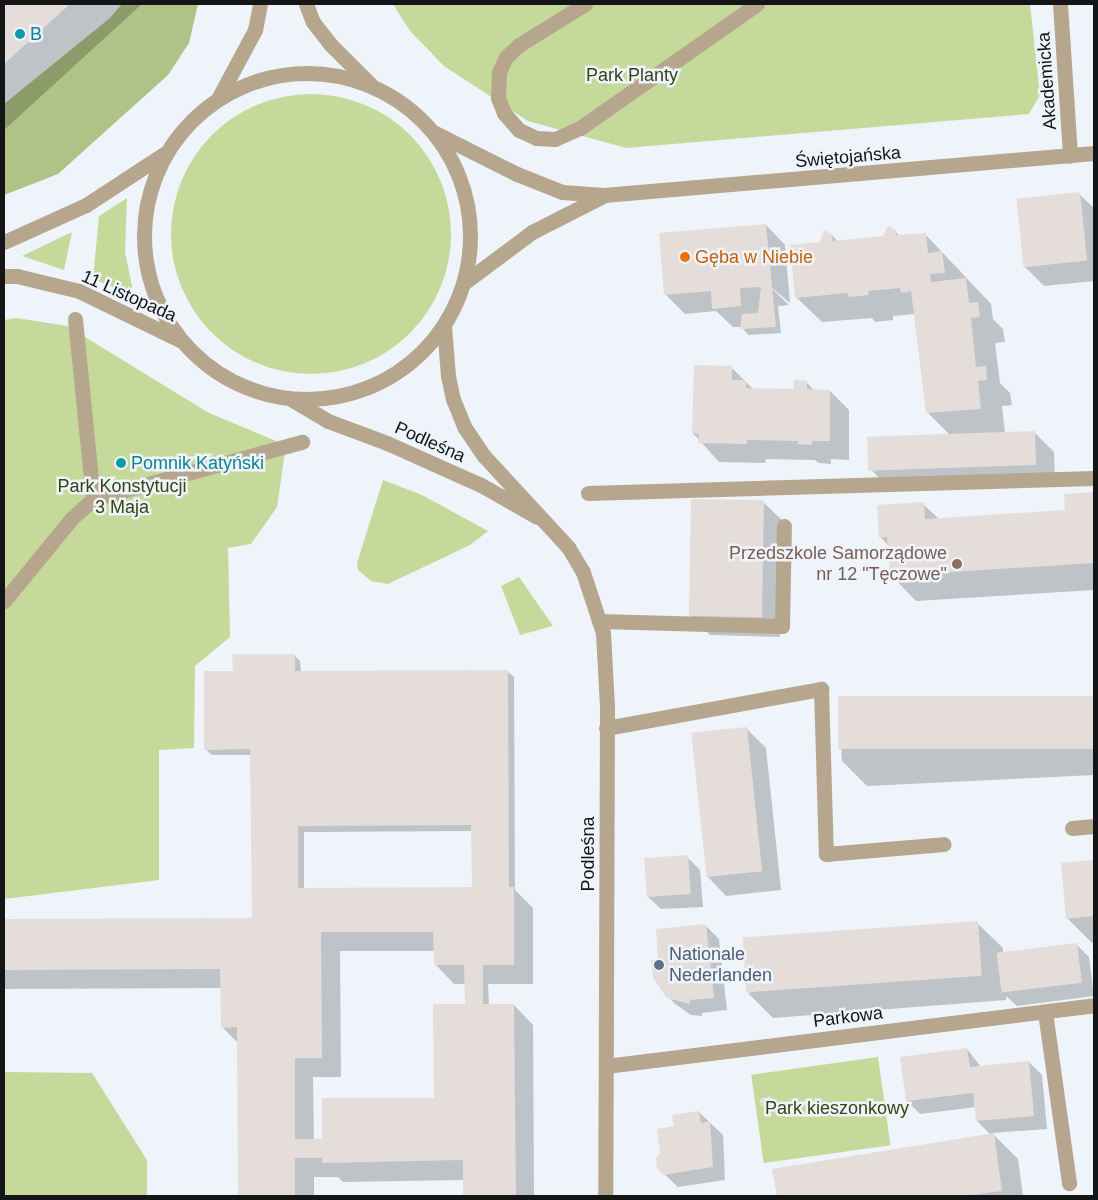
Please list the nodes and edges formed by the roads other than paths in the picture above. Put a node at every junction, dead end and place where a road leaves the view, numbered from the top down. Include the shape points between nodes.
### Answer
1 (260, 4) edge
2 (306, 4) edge
3 (585, 4) edge
4 (757, 4) edge
5 (1060, 4) edge
6 (371, 85) junction
7 (219, 97) junction
8 (434, 132) junction
9 (164, 154) junction
10 (1094, 154) edge
11 (1070, 156) junction
12 (604, 195) junction
13 (4, 242) edge
14 (4, 276) edge
15 (464, 282) junction
16 (75, 319) dead end
17 (444, 326) junction
18 (180, 340) junction
19 (291, 399) junction
20 (302, 442) dead end
21 (1094, 478) edge
22 (588, 493) dead end
23 (93, 499) junction
24 (551, 525) junction
25 (784, 526) dead end
26 (4, 601) edge
27 (599, 620) junction
28 (606, 728) junction
29 (1094, 826) edge
30 (1072, 828) dead end
31 (944, 844) dead end
32 (1094, 1005) edge
33 (1045, 1012) junction
34 (606, 1066) junction
35 (1069, 1183) dead end
36 (605, 1196) edge

1 - 7 street via 255,30
2 - 6 street via 313,22 330,44
3 - 4 street via 519,45 506,57 499,72 498,98 504,113 519,130 536,138 555,139 580,128
5 - 11 street, Akademicka
6 - 7 street via 333,73 293,72 254,80
6 - 8 street via 405,104
7 - 9 street via 188,122
8 - 12 street, Świętojańska via 517,174 562,192
8 - 15 street via 455,165 468,204 471,243
9 - 13 street via 86,205
9 - 18 street via 146,200 143,249 154,298
10 - 11 street, Świętojańska
11 - 12 street, Świętojańska
12 - 15 street, Świętojańska via 532,232
14 - 18 street, 11 Listopada via 17,276 80,291
15 - 17 street
16 - 23 street
17 - 19 street via 421,354 392,376 332,398
17 - 24 street, Podleśna via 448,376 465,428 484,456
18 - 19 street via 203,363 230,380 259,393
19 - 24 street, Podleśna via 328,421 481,485
20 - 23 street
21 - 22 street
23 - 26 street via 72,518
24 - 27 street, Podleśna via 583,572
25 - 27 street via 782,626
27 - 28 street, Podleśna via 603,642
28 - 31 street via 821,689 826,854
28 - 34 street, Podleśna
29 - 30 street
32 - 33 street, Parkowa
33 - 34 street, Parkowa
33 - 35 street
34 - 36 street, Podleśna

